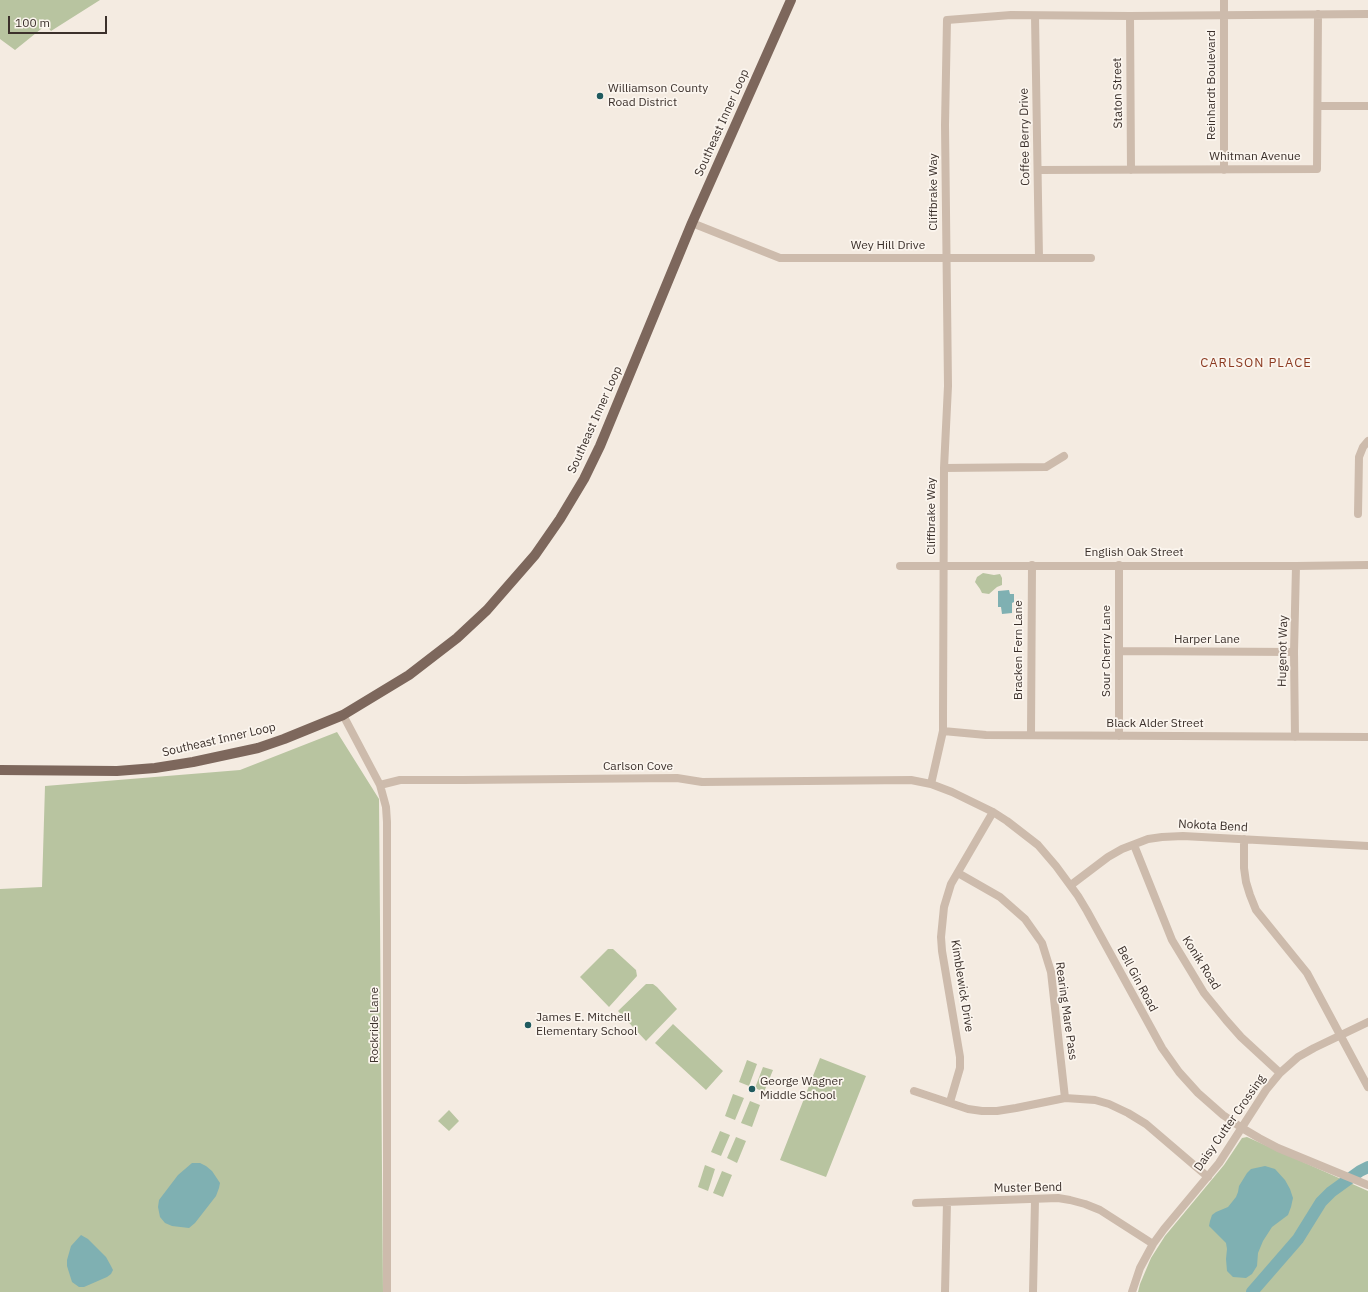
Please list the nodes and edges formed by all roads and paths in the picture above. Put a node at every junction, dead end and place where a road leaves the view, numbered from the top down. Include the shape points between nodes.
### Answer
1 (791, 0) edge
2 (1224, 0) edge
3 (1318, 14) junction
4 (1368, 14) edge
5 (1224, 15) junction
6 (1036, 16) junction
7 (1130, 16) junction
8 (1318, 106) junction
9 (1368, 106) edge
10 (1038, 170) junction
11 (1131, 170) junction
12 (1224, 170) junction
13 (692, 223) junction
14 (946, 258) junction
15 (1039, 258) junction
16 (1092, 258) dead end
17 (1368, 441) edge
18 (1064, 456) dead end
19 (944, 468) junction
20 (1358, 514) dead end
21 (1032, 565) junction
22 (1119, 565) junction
23 (1368, 565) edge
24 (900, 566) dead end
25 (944, 566) junction
26 (1296, 566) junction
27 (1120, 651) junction
28 (1294, 652) junction
29 (343, 715) junction
30 (943, 731) junction
31 (1031, 735) junction
32 (1118, 736) junction
33 (1295, 737) junction
34 (1368, 737) edge
35 (0, 770) edge
36 (897, 781) joint
37 (931, 784) junction
38 (380, 785) junction
39 (993, 812) junction
40 (1244, 839) junction
41 (1134, 845) junction
42 (1368, 846) edge
43 (958, 873) junction
44 (1070, 885) junction
45 (1368, 1022) edge
46 (1341, 1035) junction
47 (1280, 1073) junction
48 (1368, 1087) edge
49 (914, 1091) dead end
50 (1065, 1098) junction
51 (950, 1102) junction
52 (1242, 1128) junction
53 (1208, 1177) junction
54 (1368, 1185) edge
55 (1035, 1200) junction
56 (947, 1202) junction
57 (916, 1203) dead end
58 (1153, 1244) junction
59 (387, 1292) edge
60 (945, 1292) edge
61 (1033, 1292) edge
62 (1132, 1292) edge

1 - 13 main road, Southeast Inner Loop
2 - 5 street, Reinhardt Boulevard
3 - 4 street, Cliffbrake Way
3 - 5 street, Cliffbrake Way
3 - 8 street, Whitman Avenue
5 - 7 street, Cliffbrake Way
5 - 12 street, Reinhardt Boulevard
6 - 7 street, Cliffbrake Way
6 - 10 street, Coffee Berry Drive
6 - 14 street, Cliffbrake Way via 947,20
7 - 11 street, Staton Street
8 - 9 street
8 - 12 street, Whitman Avenue via 1317,169
10 - 11 street, Whitman Avenue
10 - 15 street, Coffee Berry Drive
11 - 12 street, Whitman Avenue
13 - 14 street, Wey Hill Drive via 780,258
13 - 29 main road, Southeast Inner Loop via 600,446 584,479 535,556 487,610 457,638 409,675
14 - 15 street, Wey Hill Drive
14 - 19 street, Cliffbrake Way via 948,386
15 - 16 street, Wey Hill Drive
17 - 20 street via 1359,457
18 - 19 street via 1046,466
19 - 25 street, Cliffbrake Way
21 - 22 street, English Oak Street
21 - 25 street, English Oak Street
21 - 31 street, Bracken Fern Lane
22 - 26 street, English Oak Street
22 - 27 street, Sour Cherry Lane
23 - 26 street, English Oak Street
24 - 25 street, English Oak Street
25 - 30 street, Cliffbrake Way
26 - 28 street, Hugenot Way
27 - 28 street, Harper Lane
27 - 32 street, Sour Cherry Lane
28 - 33 street, Hugenot Way
29 - 35 main road, Southeast Inner Loop via 258,748 193,762 117,771
29 - 38 street, Rockride Lane
30 - 31 street, Black Alder Street via 986,735
30 - 37 street, Cliffbrake Way
31 - 32 street, Black Alder Street
32 - 33 street, Black Alder Street
33 - 34 street, Black Alder Street
36 - 37 street, Bell Gin Road via 911,780
36 - 38 street, Carlson Cove via 702,782 677,778 400,780
37 - 39 street, Bell Gin Road
38 - 59 street, Rockride Lane via 387,822
39 - 43 street, Kimblewick Drive
39 - 44 street, Bell Gin Road via 1038,845
40 - 41 street, Nokota Bend via 1162,836
40 - 42 street, Nokota Bend
40 - 46 street via 1246,882 1256,910 1307,973
41 - 44 street, Nokota Bend via 1108,857
41 - 47 street, Konik Road via 1172,940 1204,992 1242,1037
43 - 50 street, Rearing Mare Pass via 1000,897 1026,919 1042,943 1051,972
43 - 51 street, Kimblewick Drive via 947,893 942,920 942,951 960,1057 960,1068
44 - 52 street, Bell Gin Road via 1087,911 1162,1048 1198,1093
45 - 46 street, Daisy Cutter Crossing
46 - 47 street, Daisy Cutter Crossing via 1298,1057
46 - 48 street
47 - 52 street, Daisy Cutter Crossing
49 - 51 street
50 - 51 street via 997,1111 968,1109
50 - 53 street via 1095,1100 1128,1113 1146,1124
52 - 53 street, Daisy Cutter Crossing
52 - 54 street, Bell Gin Road via 1278,1148
53 - 58 street, Daisy Cutter Crossing
55 - 56 street, Muster Bend
55 - 58 street, Muster Bend via 1058,1198 1084,1204 1100,1210
55 - 61 street
56 - 57 street, Muster Bend
56 - 60 street
58 - 62 street, Daisy Cutter Crossing via 1140,1268

